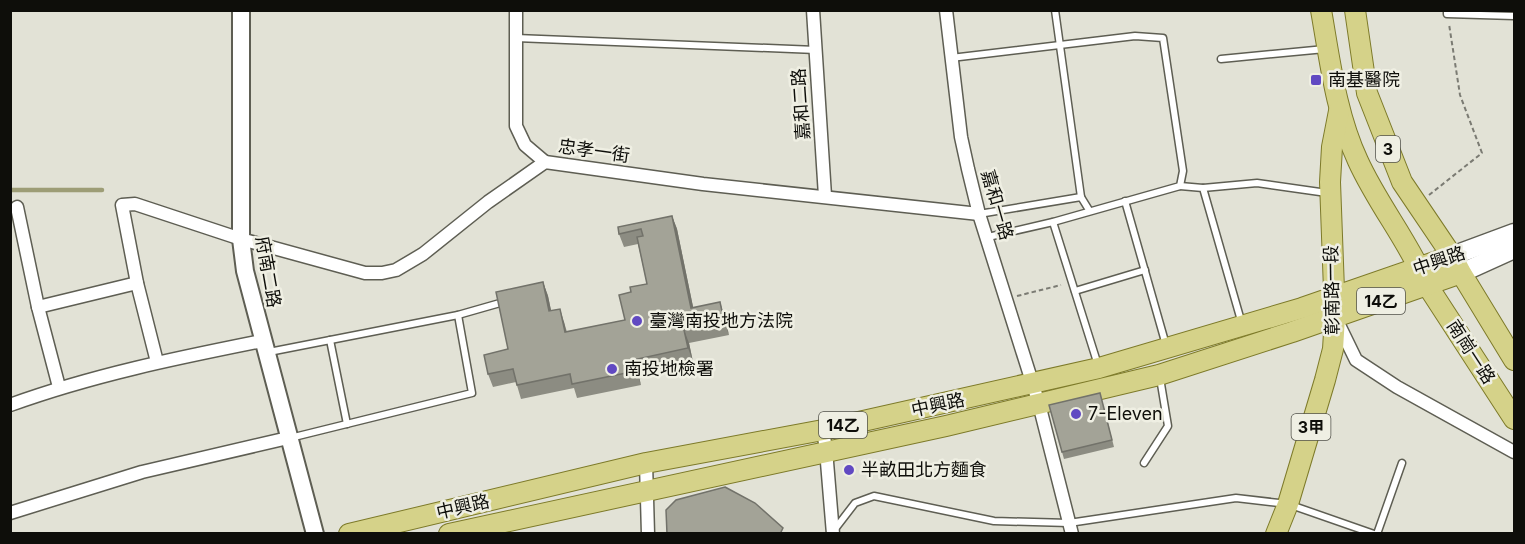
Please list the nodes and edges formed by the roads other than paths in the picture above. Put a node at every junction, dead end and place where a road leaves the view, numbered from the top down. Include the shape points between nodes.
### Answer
1 (241, 10) edge
2 (516, 10) edge
3 (813, 10) edge
4 (946, 10) edge
5 (1055, 10) edge
6 (1321, 10) edge
7 (1355, 10) edge
8 (1447, 12) edge
9 (1515, 16) edge
10 (516, 38) junction
11 (1060, 46) junction
12 (1328, 49) junction
13 (816, 50) junction
14 (951, 58) junction
15 (1221, 59) dead end
16 (1339, 110) junction
17 (545, 162) junction
18 (1180, 186) junction
19 (1203, 188) junction
20 (1330, 194) junction
21 (825, 196) junction
22 (1081, 197) junction
23 (1125, 201) junction
24 (17, 207) dead end
25 (1089, 210) junction
26 (979, 214) junction
27 (1053, 222) junction
28 (1515, 233) edge
29 (987, 237) junction
30 (241, 239) junction
31 (1515, 249) edge
32 (1456, 264) junction
33 (1145, 270) junction
34 (1424, 277) junction
35 (137, 284) junction
36 (1075, 291) junction
37 (500, 303) edge
38 (39, 307) junction
39 (1334, 308) junction
40 (458, 315) junction
41 (1242, 325) junction
42 (330, 340) junction
43 (264, 347) junction
44 (1167, 348) junction
45 (1514, 358) edge
46 (157, 362) junction
47 (1099, 368) junction
48 (1159, 375) junction
49 (1032, 384) junction
50 (59, 387) junction
51 (1039, 404) junction
52 (10, 405) edge
53 (1515, 419) edge
54 (347, 424) junction
55 (823, 430) junction
56 (288, 438) junction
57 (826, 450) junction
58 (1515, 452) edge
59 (646, 463) junction
60 (1144, 463) dead end
61 (1402, 463) dead end
62 (647, 490) junction
63 (1288, 504) junction
64 (10, 513) edge
65 (1071, 528) edge
66 (833, 532) edge
67 (315, 534) edge
68 (349, 534) edge
69 (448, 534) edge
70 (648, 534) edge
71 (1276, 534) edge
72 (1376, 534) edge

1 - 30 street, 府南二路
2 - 10 street
3 - 13 street, 嘉和二路
4 - 14 street, 嘉和一路
5 - 11 lane
6 - 12 main road, 彰南路一段 / 3
7 - 32 main road, 3 via 1367,93 1402,182
8 - 9 lane
10 - 13 lane
10 - 17 street via 516,126 525,145
11 - 14 lane
11 - 18 lane via 1135,36 1164,38 1183,171
11 - 22 lane
12 - 15 lane
12 - 16 main road, 彰南路一段 / 3
13 - 21 street, 嘉和二路
14 - 26 street, 嘉和一路 via 961,136
16 - 20 main road, 彰南路一段 / 3甲 via 1332,147
16 - 34 main road, 彰南路一段 / 3 via 1372,190
17 - 21 street, 忠孝一街
17 - 30 street, 忠孝一街 via 396,270 365,273
18 - 19 lane
18 - 23 lane
19 - 20 lane via 1257,183
19 - 41 lane
20 - 39 main road, 彰南路一段 / 3甲
21 - 26 street, 忠孝一街
22 - 25 lane
22 - 26 lane
23 - 25 lane
23 - 33 lane
24 - 38 street
25 - 27 lane
26 - 29 street, 嘉和一路
27 - 29 lane
27 - 36 lane
28 - 32 main road, 中興路
29 - 49 street, 嘉和一路
30 - 35 street, 忠孝一街 via 135,204 122,205
30 - 43 street, 府南二路
31 - 32 main road, 中興路
32 - 34 main road, 中興路 / 14乙
32 - 45 main road, 南崗一路 / 3
33 - 36 lane
33 - 44 lane
34 - 39 main road, 中興路 / 14乙
34 - 53 main road, 南崗一路 / 3
35 - 38 street
35 - 46 street
36 - 47 lane
37 - 40 lane
38 - 50 street
39 - 41 main road, 中興路 / 14乙
39 - 48 main road, 中興路 / 14乙
39 - 58 street via 1356,360
39 - 63 main road, 彰南路一段 / 3甲 via 1333,349
40 - 42 lane
40 - 54 lane via 472,393
41 - 44 main road, 中興路 / 14乙
42 - 43 lane
42 - 54 lane
43 - 46 street
43 - 56 street, 府南二路
44 - 47 main road, 中興路 / 14乙
46 - 50 street
47 - 49 main road, 中興路 / 14乙
48 - 51 main road, 中興路 / 14乙
48 - 60 lane via 1168,426
49 - 51 street, 嘉和一路
49 - 55 main road, 中興路 / 14乙
50 - 52 street
51 - 57 main road, 中興路 / 14乙
51 - 65 street, 嘉和一路
54 - 56 lane
55 - 57 street
55 - 59 main road, 中興路 / 14乙
56 - 64 street via 142,472
56 - 67 street, 府南二路
57 - 62 main road, 中興路 / 14乙
57 - 66 street
59 - 62 street
59 - 68 main road, 中興路 / 14乙
61 - 72 lane
62 - 69 main road, 中興路 / 14乙
62 - 70 street
63 - 65 lane via 1236,498
63 - 71 main road, 彰南路一段 / 3甲
63 - 72 lane
65 - 66 lane via 994,521 874,496 855,503

